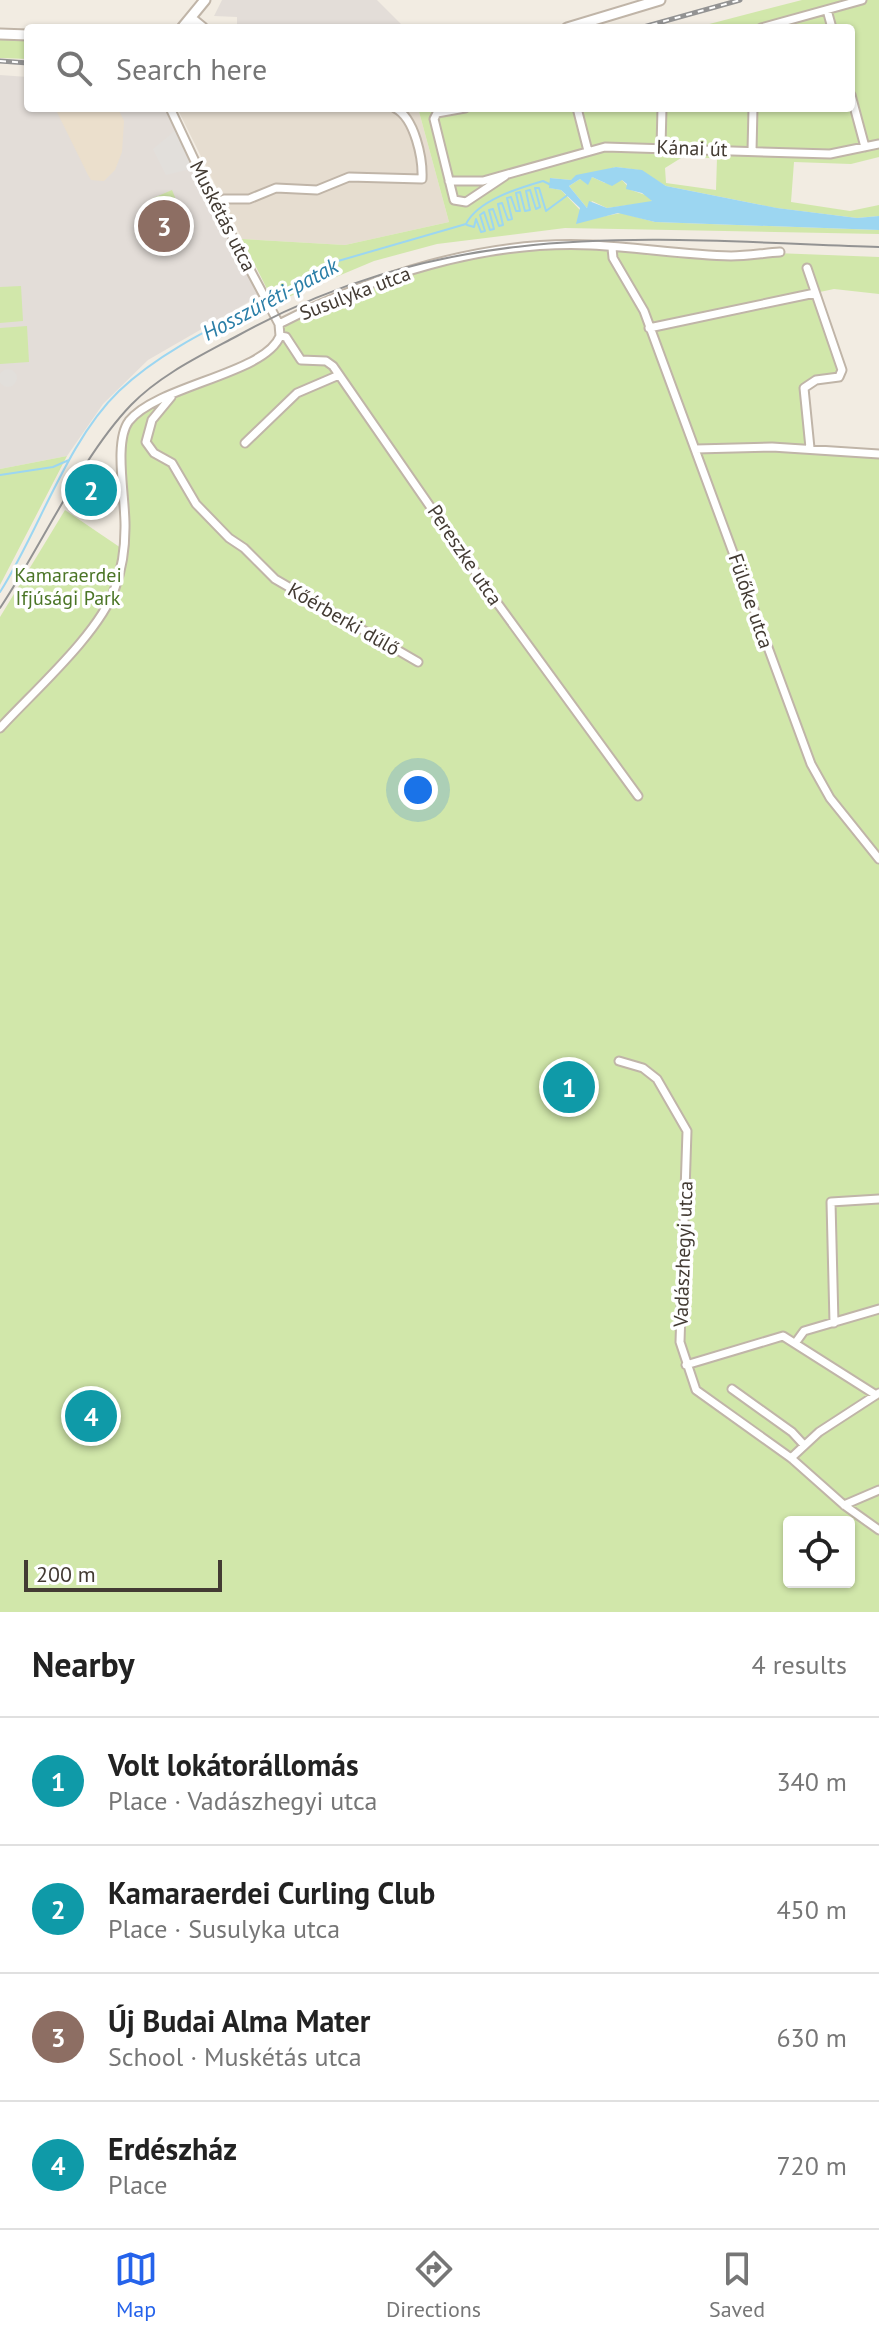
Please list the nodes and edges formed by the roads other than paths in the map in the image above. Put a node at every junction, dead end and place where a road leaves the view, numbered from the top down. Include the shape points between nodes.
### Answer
1 (205, 0) edge
2 (660, 0) edge
3 (862, 0) edge
4 (827, 10) junction
5 (192, 19) junction
6 (186, 24) edge
7 (198, 24) edge
8 (580, 24) edge
9 (776, 24) edge
10 (831, 24) edge
11 (0, 34) edge
12 (24, 35) edge
13 (855, 110) edge
14 (172, 112) edge
15 (400, 112) edge
16 (443, 112) edge
17 (578, 112) edge
18 (662, 112) edge
19 (753, 112) edge
20 (879, 144) edge
21 (661, 147) junction
22 (865, 147) junction
23 (588, 151) junction
24 (752, 151) junction
25 (507, 174) junction
26 (449, 181) junction
27 (215, 204) junction
28 (612, 248) junction
29 (780, 252) dead end
30 (807, 268) dead end
31 (815, 293) junction
32 (279, 324) junction
33 (649, 328) junction
34 (280, 336) junction
35 (339, 375) junction
36 (172, 395) junction
37 (245, 443) dead end
38 (810, 448) junction
39 (696, 449) junction
40 (879, 454) edge
41 (418, 662) dead end
42 (0, 728) edge
43 (638, 796) dead end
44 (879, 859) edge
45 (619, 1061) dead end
46 (879, 1199) edge
47 (879, 1309) edge
48 (834, 1323) junction
49 (796, 1342) junction
50 (686, 1365) junction
51 (732, 1389) dead end
52 (877, 1394) edge
53 (804, 1445) junction
54 (791, 1458) junction
55 (879, 1490) edge
56 (844, 1505) junction
57 (879, 1530) edge

1 - 5 street
2 - 8 street
3 - 4 street
4 - 9 street
4 - 10 street
5 - 6 street
5 - 7 street
11 - 12 street
13 - 22 street
14 - 27 street, Muskétás utca
15 - 27 street via 411,128 422,179 349,177 324,188 276,188
16 - 26 street via 434,119
17 - 23 street
18 - 21 street
19 - 24 street
20 - 22 street, Kánai út
21 - 23 street, Kánai út
21 - 24 street, Kánai út
22 - 24 street, Kánai út via 830,154
23 - 25 street, Kánai út
25 - 26 street, Kánai út via 483,181
25 - 26 street, Kánai út via 466,202 454,200
27 - 32 street, Muskétás utca
28 - 29 street, Susulyka utca via 736,256
28 - 32 street, Susulyka utca via 547,247 449,261 384,278
28 - 33 street, Fülőke utca
30 - 31 street
31 - 33 street
31 - 38 street via 842,373 804,388
32 - 34 street, Susulyka utca
33 - 39 street, Fülőke utca
34 - 35 street via 301,360 326,361
34 - 36 street, Susulyka utca via 266,353
35 - 37 street via 297,393
35 - 43 street, Pereszke utca
36 - 41 street, Kőérberki dűlő via 152,420 146,442 172,463 196,504 297,595
36 - 42 street, Susulyka utca via 139,412 122,433 125,529 111,598 92,628
38 - 39 street
38 - 40 street
39 - 44 street, Fülőke utca via 811,764 830,798
45 - 50 street, Vadászhegyi utca via 657,1079 687,1131 680,1335
46 - 48 street via 831,1202
47 - 48 street
48 - 49 street via 804,1331
49 - 50 street via 777,1336
49 - 52 street via 807,1354
50 - 54 street, Vadászhegyi utca via 700,1395
51 - 53 street
52 - 53 street
53 - 54 street
54 - 56 street, Vadászhegyi utca
55 - 56 street
56 - 57 street, Vadászhegyi utca

